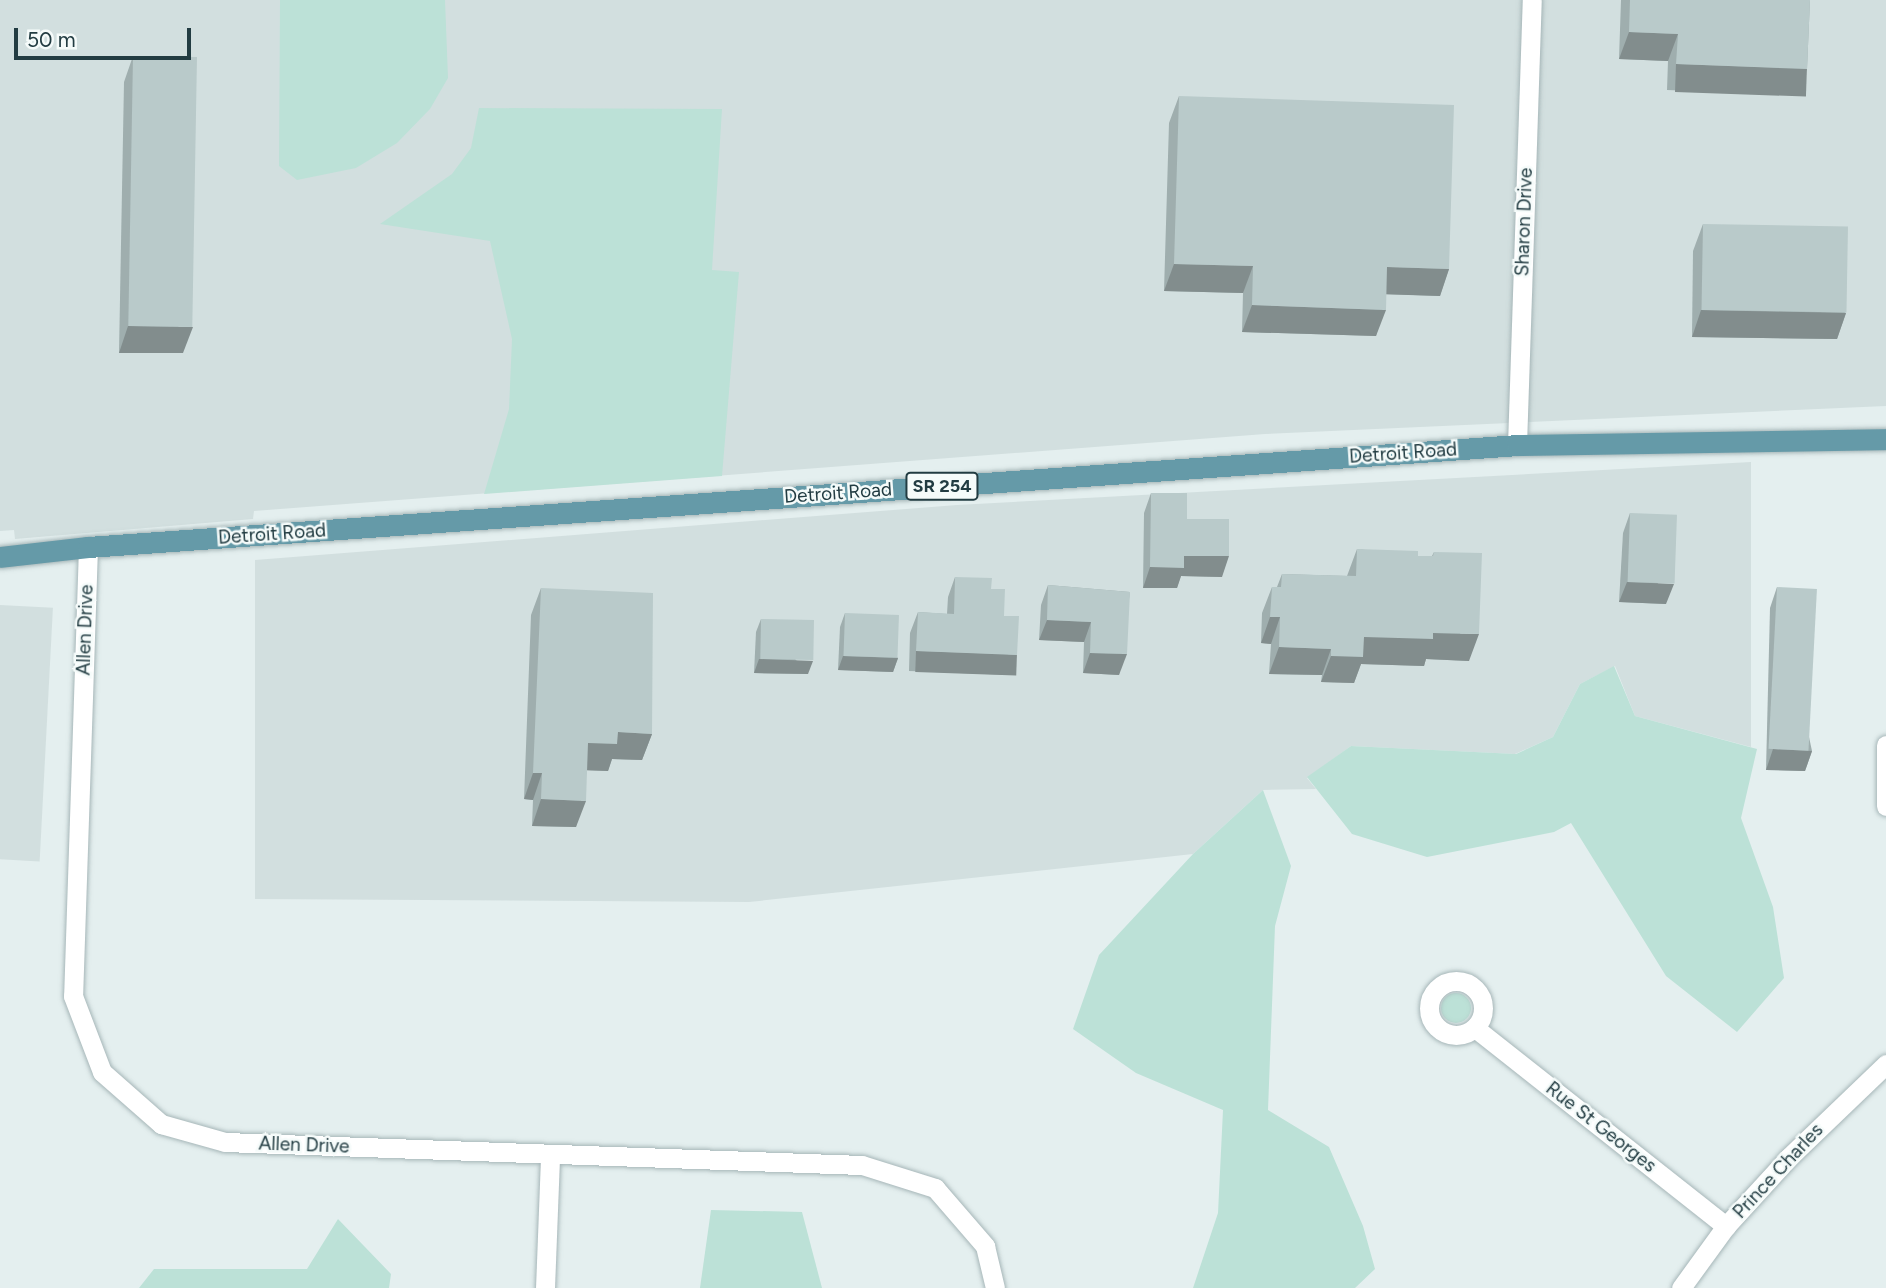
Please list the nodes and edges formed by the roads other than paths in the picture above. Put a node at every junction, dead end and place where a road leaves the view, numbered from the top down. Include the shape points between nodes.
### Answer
1 (1532, 0) edge
2 (1886, 439) edge
3 (1517, 445) junction
4 (88, 547) junction
5 (0, 557) edge
6 (1886, 744) edge
7 (1886, 806) edge
8 (1475, 1028) dead end
9 (1886, 1064) edge
10 (550, 1156) junction
11 (1726, 1226) junction
12 (545, 1288) edge
13 (995, 1288) edge
14 (1681, 1288) edge

1 - 3 street, Sharon Drive
2 - 3 main road, Detroit Road / SR 254
3 - 4 main road, Detroit Road / SR 254
4 - 5 main road, Detroit Road / SR 254
4 - 10 street, Allen Drive via 73,996 102,1072 161,1124 225,1142
6 - 7 street
8 - 11 street, Rue St Georges
9 - 11 street, Prince Charles via 1788,1158
10 - 12 street
10 - 13 street, Allen Drive via 862,1165 935,1188 985,1245
11 - 14 street, Prince Charles

